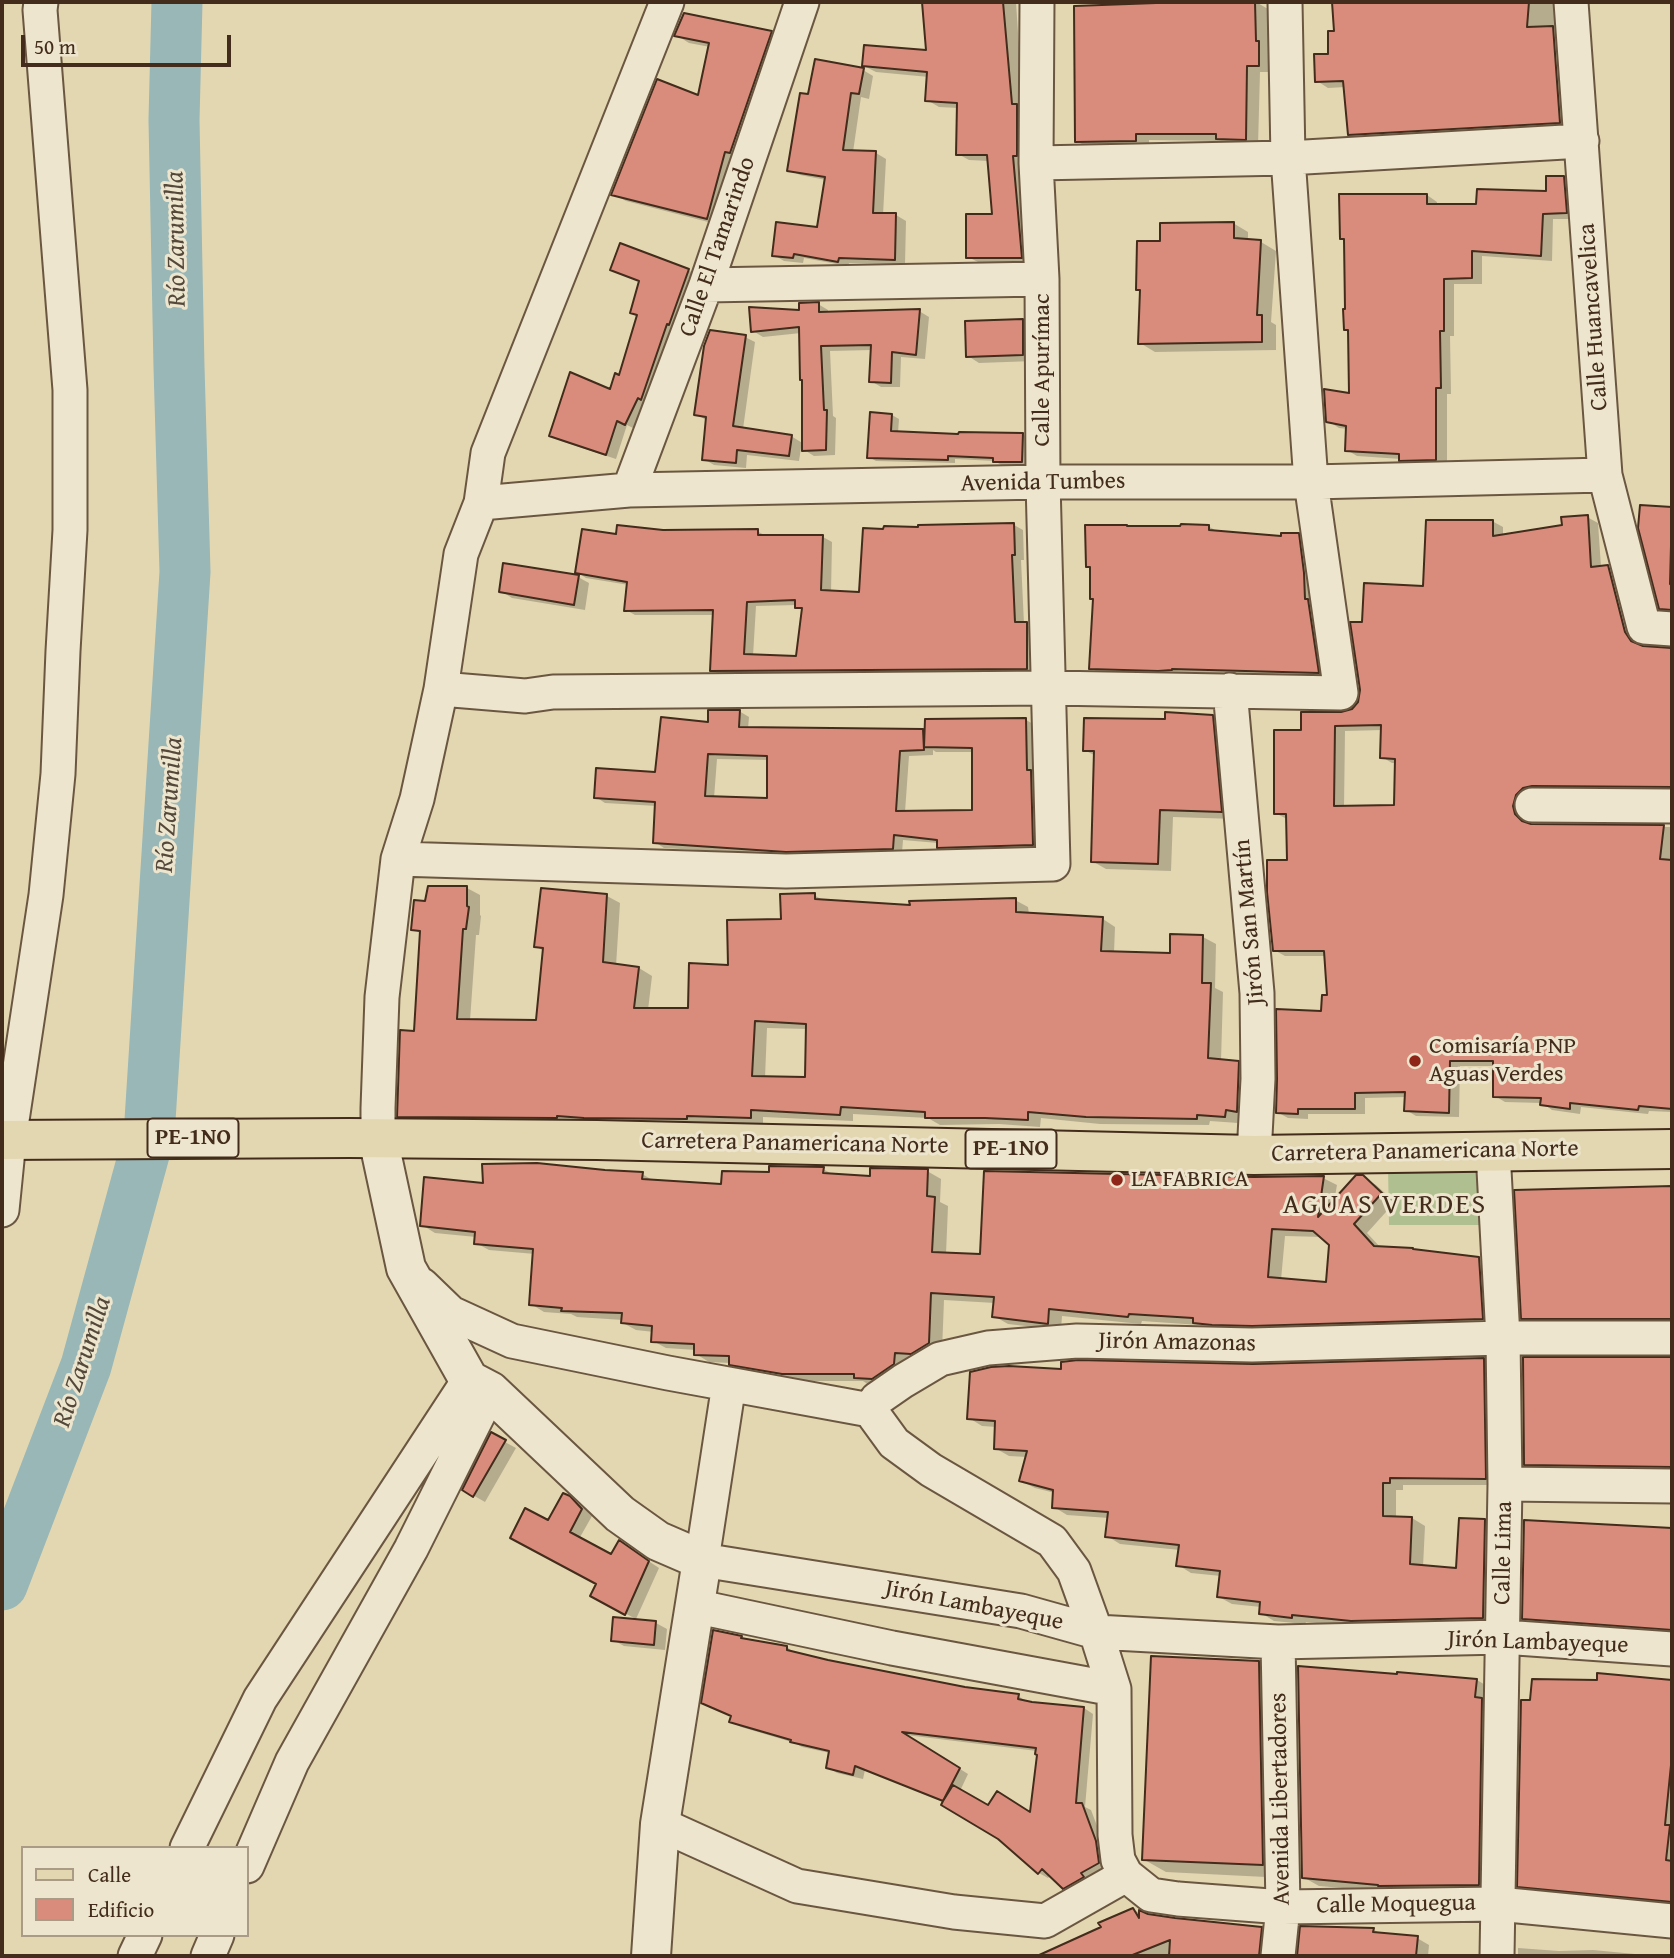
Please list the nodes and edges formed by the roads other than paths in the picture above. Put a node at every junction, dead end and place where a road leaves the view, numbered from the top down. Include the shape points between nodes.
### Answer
1 (41, 2) edge
2 (667, 2) edge
3 (802, 2) edge
4 (1037, 2) edge
5 (1285, 2) edge
6 (1571, 2) edge
7 (1582, 141) junction
8 (1288, 158) junction
9 (1036, 163) junction
10 (1042, 279) junction
11 (706, 285) junction
12 (1605, 475) junction
13 (1043, 482) junction
14 (1311, 482) junction
15 (629, 490) junction
16 (481, 503) junction
17 (1658, 628) edge
18 (1049, 688) junction
19 (441, 689) junction
20 (1230, 690) junction
21 (1532, 805) dead end
22 (1672, 806) edge
23 (398, 859) junction
24 (364, 1138) junction
25 (16, 1140) edge
26 (1672, 1149) edge
27 (1493, 1151) junction
28 (1254, 1154) junction
29 (2, 1210) edge
30 (406, 1268) junction
31 (1503, 1338) junction
32 (1672, 1338) edge
33 (729, 1384) junction
34 (480, 1385) junction
35 (870, 1410) junction
36 (1505, 1483) junction
37 (1672, 1486) edge
38 (702, 1560) junction
39 (694, 1606) junction
40 (1096, 1632) junction
41 (1503, 1637) junction
42 (1279, 1642) junction
43 (1672, 1649) edge
44 (1114, 1689) junction
45 (660, 1824) junction
46 (188, 1846) edge
47 (248, 1864) edge
48 (1126, 1875) junction
49 (1498, 1904) junction
50 (1283, 1906) junction
51 (1672, 1921) edge
52 (144, 1937) edge
53 (216, 1937) edge
54 (135, 1956) edge
55 (208, 1956) edge
56 (651, 1956) edge
57 (1278, 1956) edge
58 (1497, 1956) edge

1 - 25 street via 70,390 70,530 58,774
2 - 16 street via 488,453
3 - 11 street, Calle El Tamarindo
4 - 9 street, Calle Apurímac
5 - 8 street
6 - 7 street, Calle Huancavelica
7 - 8 street
7 - 12 street, Calle Huancavelica
8 - 9 street
8 - 14 street
9 - 10 street, Calle Apurímac
10 - 11 street
10 - 13 street, Calle Apurímac
11 - 15 street, Calle El Tamarindo
12 - 14 street, Avenida Tumbes
12 - 17 street, Calle Huancavelica
13 - 14 street, Avenida Tumbes
13 - 15 street, Avenida Tumbes
13 - 18 street, Calle Apurímac
14 - 20 street via 1341,693
15 - 16 street, Avenida Tumbes
16 - 19 street via 461,554
18 - 19 street via 553,692 524,696
18 - 20 street
18 - 23 street, Calle Apurímac via 1053,864 786,870
19 - 23 street via 417,799
20 - 28 street, Jirón San Martín via 1257,993
21 - 22 street
23 - 24 street via 382,997 377,1108
24 - 25 main road, Carretera Panamericana Norte / PE-1NO
24 - 28 main road, Carretera Panamericana Norte / PE-1NO
24 - 30 street, Jirón Lambayeque
25 - 29 street
26 - 27 main road, Carretera Panamericana Norte / PE-1NO
27 - 28 main road, Carretera Panamericana Norte / PE-1NO
27 - 31 street, Calle Lima
30 - 33 street via 451,1313 512,1341
30 - 34 street, Jirón Lambayeque
31 - 32 street, Jirón Amazonas
31 - 35 street, Jirón Amazonas via 1252,1345 1076,1340 988,1348 940,1359 877,1399
31 - 36 street, Calle Lima
33 - 35 street
33 - 38 street
34 - 38 street, Jirón Lambayeque via 620,1514 658,1541
34 - 46 street via 260,1699
34 - 47 street via 411,1549 292,1762
35 - 40 street via 894,1443 931,1470 1052,1541 1074,1571
36 - 37 street
36 - 41 street, Calle Lima
38 - 39 street
38 - 40 street, Jirón Lambayeque via 1021,1611
39 - 44 street
39 - 45 street
40 - 42 street, Jirón Lambayeque
40 - 44 street
41 - 42 street, Jirón Lambayeque
41 - 43 street, Jirón Lambayeque
41 - 49 street, Calle Lima
42 - 50 street, Avenida Libertadores
44 - 48 street via 1115,1835 1118,1860
45 - 48 street via 797,1886 954,1912 1045,1921
45 - 56 street
48 - 50 street, Calle Moquegua via 1151,1895
49 - 50 street, Calle Moquegua
49 - 51 street, Calle Moquegua
49 - 58 street, Calle Lima
50 - 57 street, Avenida Libertadores
52 - 54 street
53 - 55 street

